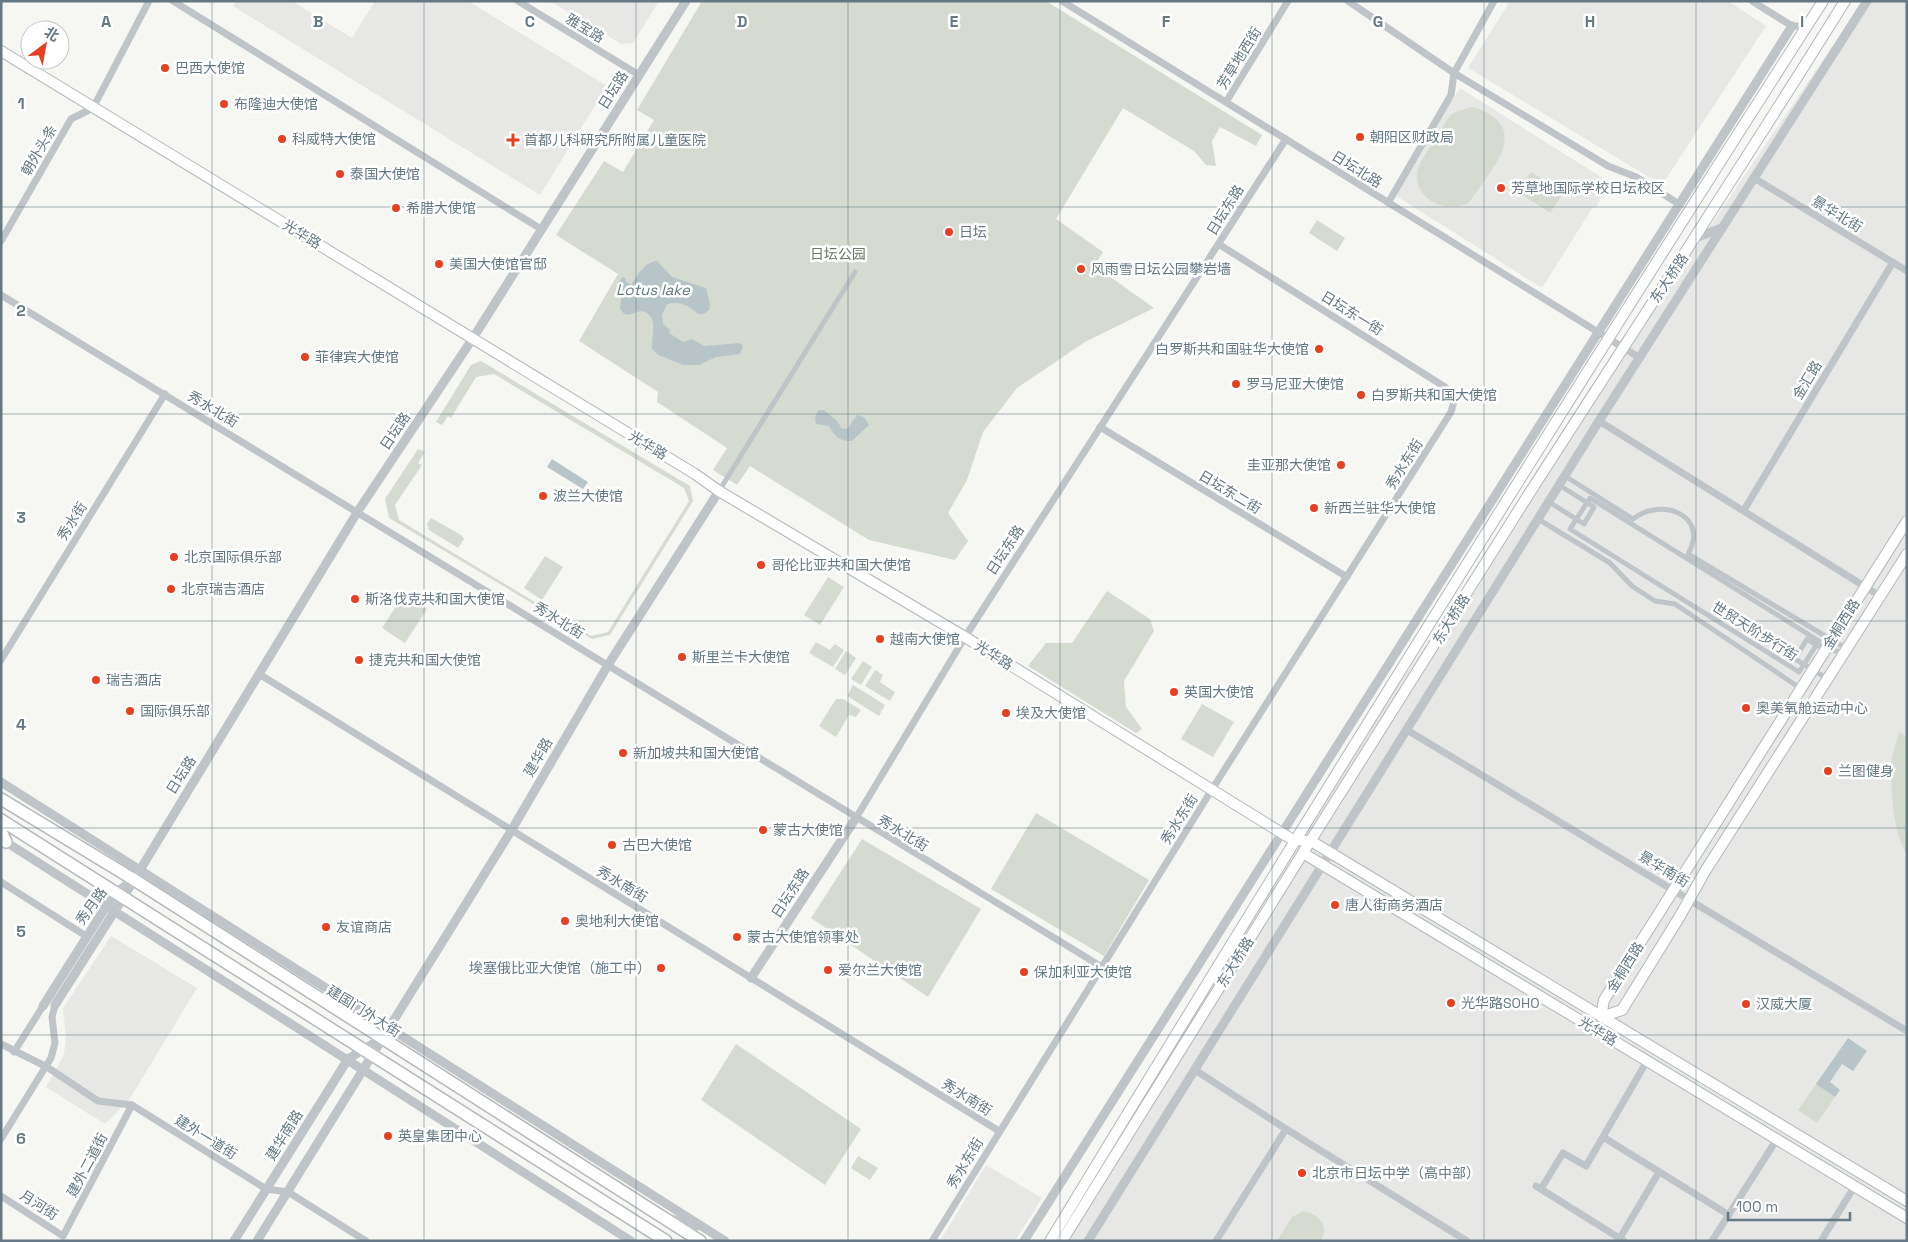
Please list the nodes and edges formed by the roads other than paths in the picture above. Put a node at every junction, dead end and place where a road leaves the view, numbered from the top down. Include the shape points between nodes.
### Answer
1 (149, 1) edge
2 (173, 1) edge
3 (518, 1) edge
4 (686, 1) edge
5 (1062, 1) edge
6 (1288, 1) edge
7 (1348, 1) edge
8 (1494, 1) edge
9 (1752, 1) edge
10 (1824, 1) edge
11 (1845, 1) edge
12 (1867, 1) edge
13 (1792, 26) junction
14 (1808, 26) junction
15 (1, 51) edge
16 (1454, 73) junction
17 (639, 75) junction
18 (1226, 102) junction
19 (93, 108) junction
20 (1286, 140) junction
21 (1754, 178) junction
22 (1388, 202) junction
23 (1679, 204) junction
24 (1722, 228) junction
25 (542, 229) junction
26 (1695, 238) junction
27 (1, 241) edge
28 (1220, 244) junction
29 (1893, 262) junction
30 (1907, 271) edge
31 (855, 272) dead end
32 (1, 295) edge
33 (1598, 332) junction
34 (473, 338) junction
35 (1607, 339) junction
36 (1622, 348) junction
37 (1640, 358) junction
38 (165, 394) junction
39 (1451, 412) joint
40 (1599, 422) junction
41 (1100, 427) junction
42 (1565, 476) junction
43 (1559, 485) junction
44 (719, 491) junction
45 (1549, 502) junction
46 (1587, 502) junction
47 (1744, 510) junction
48 (358, 511) junction
49 (1538, 519) junction
50 (1576, 519) junction
51 (1907, 521) edge
52 (1907, 554) edge
53 (1347, 577) junction
54 (1865, 587) junction
55 (1880, 596) junction
56 (965, 637) junction
57 (1825, 644) junction
58 (1845, 651) junction
59 (1, 660) edge
60 (608, 665) junction
61 (1808, 667) junction
62 (259, 674) junction
63 (1828, 679) junction
64 (1797, 686) dead end
65 (1407, 730) junction
66 (1, 782) edge
67 (1211, 791) junction
68 (1, 799) edge
69 (856, 818) junction
70 (1, 820) edge
71 (511, 831) junction
72 (1283, 832) junction
73 (4, 836) edge
74 (1293, 840) junction
75 (1311, 842) junction
76 (1303, 853) junction
77 (1331, 854) junction
78 (1324, 864) junction
79 (139, 869) junction
80 (133, 879) junction
81 (1, 882) edge
82 (1674, 890) junction
83 (119, 896) junction
84 (1689, 899) junction
85 (106, 905) junction
86 (115, 911) junction
87 (86, 936) junction
88 (1102, 968) junction
89 (751, 978) junction
90 (55, 1005) joint
91 (43, 1006) joint
92 (1600, 1017) junction
93 (388, 1027) junction
94 (1907, 1031) edge
95 (382, 1038) junction
96 (1, 1044) edge
97 (363, 1049) junction
98 (14, 1052) junction
99 (374, 1056) junction
100 (348, 1059) junction
101 (1647, 1061) junction
102 (46, 1067) junction
103 (364, 1069) junction
104 (1195, 1070) junction
105 (132, 1105) junction
106 (1286, 1129) junction
107 (998, 1132) junction
108 (1603, 1138) junction
109 (1, 1139) edge
110 (1777, 1139) junction
111 (1659, 1172) junction
112 (1854, 1187) junction
113 (266, 1189) junction
114 (288, 1192) junction
115 (1, 1196) edge
116 (1907, 1201) edge
117 (660, 1215) junction
118 (1729, 1215) junction
119 (1907, 1218) edge
120 (706, 1229) junction
121 (63, 1236) joint
122 (1622, 1240) edge
123 (234, 1241) edge
124 (257, 1241) edge
125 (366, 1241) edge
126 (631, 1241) edge
127 (666, 1241) edge
128 (700, 1241) edge
129 (725, 1241) edge
130 (932, 1241) edge
131 (1024, 1241) edge
132 (1050, 1241) edge
133 (1062, 1241) edge
134 (1088, 1241) edge
135 (1216, 1241) edge
136 (1466, 1241) edge
137 (1712, 1241) edge
138 (1821, 1241) edge

1 - 19 street
2 - 25 street
3 - 17 street, 雅宝路
4 - 17 street, 日坛路
5 - 18 street, 日坛北路
6 - 18 street, 芳草地西街
7 - 16 street
8 - 16 street
9 - 13 street
10 - 14 main road, 东大桥路
11 - 26 main road, 东大桥路
12 - 21 street
13 - 14 street
13 - 23 street
14 - 35 main road, 东大桥路
15 - 19 main road, 光华路
16 - 22 street via 1451,95
16 - 23 street via 1608,166 1636,177
17 - 25 street, 日坛路
18 - 20 street, 日坛北路
19 - 27 street, 朝外头条 via 72,119
19 - 34 main road, 光华路
20 - 22 street, 日坛北路
20 - 28 street, 日坛东路
21 - 24 street
21 - 29 street, 景华北街
22 - 33 street, 日坛北路
23 - 33 street
24 - 26 street
24 - 37 street
25 - 34 street, 日坛路
26 - 36 main road, 东大桥路
28 - 39 street, 日坛东一街 via 1446,387 1455,398
28 - 41 street, 日坛东路
29 - 30 street, 景华北街
29 - 47 street, 金汇路
31 - 44 street
32 - 38 street, 秀水北街
33 - 35 street, 日坛北路
33 - 72 street
34 - 44 main road, 光华路
34 - 48 street, 日坛路
35 - 36 street, 日坛北路
35 - 74 main road, 东大桥路
36 - 37 street, 日坛北路
36 - 75 main road, 东大桥路
37 - 40 street
38 - 48 street, 秀水北街
38 - 59 street, 秀水街
39 - 53 street, 秀水东街
40 - 42 street
40 - 47 street
41 - 53 street, 日坛东二街
41 - 56 street, 日坛东路
42 - 43 street
42 - 57 street via 1633,519 1656,508 1674,510 1689,520 1694,534 1688,554
43 - 45 street
43 - 46 street
44 - 56 main road, 光华路
44 - 60 street, 建华路
45 - 49 street
45 - 50 street
46 - 50 street
46 - 50 street via 1594,507 1584,524
46 - 57 street, 世贸天阶步行街 via 1590,498
47 - 54 street
48 - 60 street, 秀水北街
48 - 62 street, 日坛路
49 - 64 street via 1610,563 1632,586 1655,601 1675,604
49 - 65 street
50 - 61 street, 世贸天阶步行街 via 1570,529 1800,672
51 - 54 main road, 金桐西路
52 - 55 main road, 金桐西路
53 - 67 street, 秀水东街
54 - 55 street
54 - 57 main road, 金桐西路
55 - 58 main road, 金桐西路
56 - 67 main road, 光华路
56 - 69 street, 日坛东路
57 - 58 street
57 - 58 street
57 - 61 main road, 金桐西路
57 - 61 street via 1807,639 1795,659
58 - 63 main road, 金桐西路
60 - 69 street, 秀水北街
60 - 71 street, 建华路
61 - 63 street
61 - 82 main road, 金桐西路
62 - 71 street, 秀水南街
62 - 79 street, 日坛路
63 - 84 main road, 金桐西路
65 - 77 street
65 - 82 street, 景华南街
66 - 79 street, 建国门外大街
67 - 72 main road, 光华路
67 - 88 street, 秀水东街
68 - 80 highway, 建国门外大街
69 - 88 street, 秀水北街
69 - 89 street, 日坛东路
70 - 83 highway
71 - 89 street, 秀水南街
71 - 93 street, 建华路
72 - 74 main road, 光华路
72 - 131 street
73 - 85 street
74 - 75 main road, 光华路
74 - 76 street, 光华路
74 - 132 main road, 东大桥路
75 - 76 main road, 东大桥路
75 - 77 main road, 光华路
76 - 78 main road, 光华路
76 - 133 main road, 东大桥路
77 - 78 street
77 - 92 main road, 光华路
78 - 101 main road, 光华路
78 - 104 street
79 - 80 street, 日坛路
79 - 93 street, 建国门外大街
80 - 83 street, 秀月路
80 - 95 highway, 建国门外大街
81 - 87 street
82 - 84 street, 景华南街
82 - 92 main road, 金桐西路 via 1604,1000
83 - 85 street, 秀月路
83 - 86 street, 秀月路
83 - 97 highway
84 - 92 main road, 金桐西路 via 1622,1010
84 - 94 street, 景华南街
85 - 86 street
85 - 87 street, 秀月路
86 - 90 street, 秀月路
86 - 100 street
87 - 91 street, 秀月路
88 - 107 street, 秀水东街
89 - 107 street, 秀水南街
90 - 102 street via 52,1017 55,1043
91 - 98 street, 秀月路
92 - 116 main road, 光华路
93 - 95 street, 建华路
93 - 120 street, 建国门外大街
95 - 97 street, 建华南路
95 - 99 street, 建华路
95 - 117 highway, 建国门外大街
96 - 98 street
97 - 99 highway
97 - 100 street, 建华南路
98 - 102 street
99 - 103 street
99 - 127 highway
100 - 103 street
100 - 113 street, 建华南路
101 - 108 street
101 - 110 main road, 光华路
102 - 105 street via 98,1101
102 - 109 street
103 - 114 street
103 - 126 street
104 - 106 street
104 - 134 street
105 - 113 street, 建外一道街
105 - 121 street, 建外二道街
106 - 135 street
106 - 136 street
107 - 130 street, 秀水东街
108 - 111 street
108 - 122 street via 1586,1166 1563,1153 1538,1187
110 - 112 main road, 光华路
110 - 118 street
111 - 118 street
111 - 122 street
112 - 119 main road, 光华路
112 - 138 street
113 - 114 street
113 - 123 street, 建华南路
114 - 124 street
114 - 125 street
115 - 121 street, 月河街
117 - 120 street
117 - 128 highway, 建国门外大街
118 - 137 street
120 - 129 street, 建国门外大街

